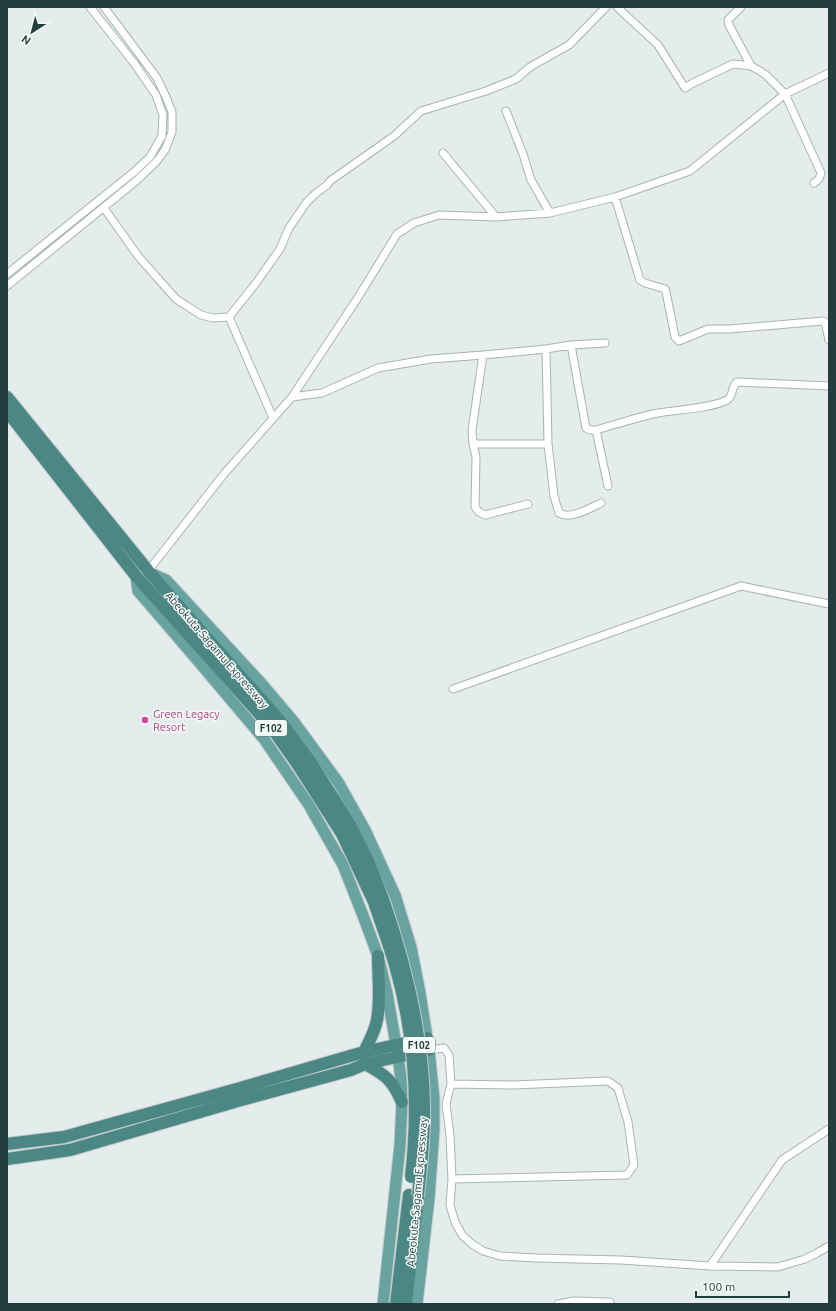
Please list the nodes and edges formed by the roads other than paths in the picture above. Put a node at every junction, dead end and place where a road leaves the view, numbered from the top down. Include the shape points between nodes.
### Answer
1 (90, 7) edge
2 (104, 7) edge
3 (606, 7) edge
4 (618, 7) edge
5 (741, 7) edge
6 (751, 66) junction
7 (829, 73) edge
8 (785, 94) junction
9 (506, 111) dead end
10 (443, 153) dead end
11 (814, 183) dead end
12 (615, 197) junction
13 (104, 208) junction
14 (550, 212) junction
15 (496, 217) junction
16 (7, 274) edge
17 (7, 286) edge
18 (228, 317) junction
19 (829, 340) edge
20 (605, 343) dead end
21 (571, 345) junction
22 (546, 349) junction
23 (483, 355) junction
24 (829, 386) edge
25 (7, 397) edge
26 (292, 397) junction
27 (7, 411) edge
28 (273, 418) junction
29 (596, 430) junction
30 (473, 444) junction
31 (548, 444) junction
32 (608, 486) dead end
33 (601, 503) dead end
34 (528, 504) dead end
35 (150, 573) junction
36 (136, 576) junction
37 (829, 604) edge
38 (453, 689) dead end
39 (379, 900) junction
40 (378, 956) junction
41 (428, 1044) junction
42 (397, 1050) junction
43 (364, 1058) junction
44 (451, 1084) junction
45 (402, 1102) junction
46 (829, 1129) edge
47 (7, 1144) edge
48 (7, 1159) edge
49 (452, 1179) junction
50 (414, 1195) junction
51 (829, 1246) edge
52 (710, 1266) junction
53 (610, 1302) dead end
54 (383, 1304) edge
55 (396, 1304) edge
56 (406, 1304) edge
57 (417, 1304) edge
58 (558, 1304) edge

1 - 16 street via 156,95 163,115 162,136 150,157 134,172
2 - 13 street via 157,78 172,112 172,132 165,150 156,162
3 - 18 street via 569,45 530,67 516,79 486,91 421,110 394,136 330,181 306,203 289,228 280,249
4 - 6 street via 658,44 685,88 733,64
5 - 6 street via 728,20 728,25
6 - 8 street via 766,75
7 - 8 street
8 - 11 street via 821,173 819,180
8 - 12 street via 690,171
9 - 14 street via 531,180
10 - 15 street
12 - 14 street
12 - 19 street via 640,280 665,289 675,337 679,341 708,329 822,321 827,325
13 - 17 street
13 - 18 street via 138,256 176,298 201,315 213,318
14 - 15 street
15 - 26 street via 439,215 414,223 397,234
18 - 28 street
20 - 21 street
21 - 22 street
21 - 29 street via 586,428
22 - 23 street
22 - 31 street
23 - 26 street via 431,359 378,368 322,393
23 - 30 street via 472,430
24 - 29 street via 737,382 728,400 657,413
25 - 35 highway, Abeokuta-Sagamu Expressway / F102
26 - 28 street
27 - 36 highway, Abeokuta-Sagamu Expressway / F102
28 - 35 street via 224,474 152,566
29 - 32 street
30 - 31 street
30 - 34 street via 476,457 475,507 479,512 485,515
31 - 33 street via 554,496 559,513 570,516
35 - 39 highway, Abeokuta-Sagamu Expressway / F102 via 281,722 309,760 368,861
35 - 41 main road via 166,580 261,683 294,722 338,782 366,830 395,895 411,947
36 - 39 highway, Abeokuta-Sagamu Expressway / F102 via 272,728 342,834
36 - 40 main road via 138,592 264,739 309,805 343,865
37 - 38 street via 741,586
39 - 50 highway, Abeokuta-Sagamu Expressway / F102, bridge via 403,997 414,1077
40 - 42 main road
40 - 43 highway via 377,1020
41 - 42 highway
41 - 44 street via 444,1048 449,1055
41 - 57 main road via 434,1099 434,1130
42 - 43 highway
42 - 45 main road
43 - 45 highway via 394,1086
43 - 47 highway via 237,1089 64,1137
43 - 48 highway via 351,1070 70,1150
44 - 49 street via 446,1104
44 - 49 street via 513,1085 608,1081 618,1088 628,1122 634,1165 627,1175
45 - 54 main road via 400,1145
46 - 52 street via 782,1160
49 - 52 street via 450,1205 455,1222 462,1235 483,1251 500,1256
50 - 55 highway, Abeokuta-Sagamu Expressway / F102
50 - 56 highway, Abeokuta-Sagamu Expressway / F102
51 - 52 street via 818,1254 778,1267
53 - 58 street via 574,1301

